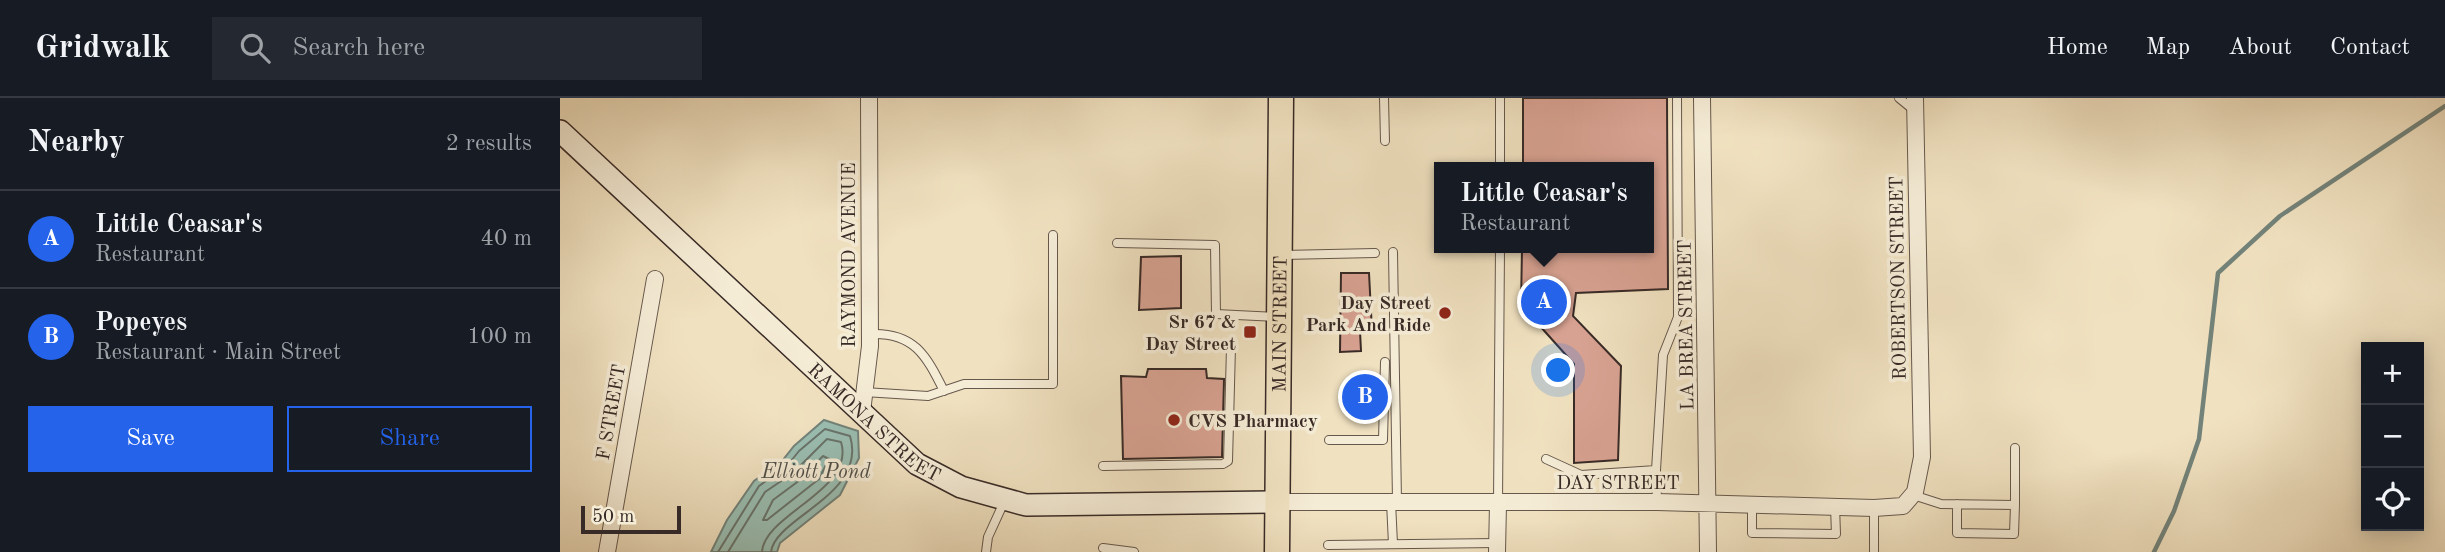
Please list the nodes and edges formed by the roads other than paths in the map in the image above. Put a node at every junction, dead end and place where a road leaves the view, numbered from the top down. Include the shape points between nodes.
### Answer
1 (869, 98) edge
2 (1281, 98) edge
3 (1384, 98) edge
4 (1500, 98) edge
5 (1677, 98) edge
6 (1702, 98) edge
7 (1899, 98) edge
8 (1915, 104) edge
9 (560, 131) edge
10 (1385, 141) dead end
11 (1500, 162) edge
12 (1053, 235) dead end
13 (1117, 243) dead end
14 (1393, 252) dead end
15 (1375, 253) dead end
16 (1500, 253) edge
17 (1280, 255) junction
18 (655, 279) dead end
19 (1280, 317) junction
20 (870, 334) junction
21 (1231, 347) dead end
22 (1385, 362) dead end
23 (944, 391) junction
24 (863, 402) junction
25 (1329, 440) dead end
26 (2015, 448) dead end
27 (1546, 459) dead end
28 (1103, 466) dead end
29 (1656, 470) junction
30 (1913, 495) junction
31 (1005, 499) junction
32 (1394, 501) junction
33 (1279, 502) junction
34 (1657, 502) junction
35 (1498, 504) junction
36 (1709, 504) junction
37 (1957, 504) junction
38 (2015, 505) junction
39 (1752, 506) junction
40 (1835, 506) junction
41 (1874, 508) junction
42 (1394, 544) junction
43 (1328, 545) dead end
44 (1497, 547) edge
45 (1103, 548) dead end
46 (607, 552) edge
47 (986, 552) edge
48 (1134, 552) edge
49 (1278, 552) edge
50 (1708, 552) edge
51 (1874, 552) edge

1 - 20 street, RAYMOND AVENUE
2 - 17 main road, MAIN STREET
3 - 10 lane
4 - 11 lane
5 - 29 lane via 1678,317 1663,355
6 - 36 street, LA BREA STREET
7 - 8 lane
8 - 30 street, ROBERTSON STREET via 1922,457
9 - 24 main road, RAMONA STREET
12 - 23 lane via 1053,384 964,384
13 - 19 lane via 1215,245 1216,314
14 - 32 lane
15 - 17 lane
16 - 35 lane
17 - 19 main road, MAIN STREET
18 - 46 street, F STREET
19 - 33 main road, MAIN STREET
20 - 23 lane via 892,333 914,345
20 - 24 street, RAYMOND AVENUE
21 - 28 lane via 1228,461
22 - 25 lane via 1383,440
23 - 24 lane
24 - 31 main road, RAMONA STREET via 918,464 961,487
26 - 38 lane
27 - 29 lane via 1581,475
29 - 34 lane
30 - 37 lane
30 - 41 street, DAY STREET via 1903,506
31 - 33 main road, RAMONA STREET via 1026,505
31 - 47 lane
32 - 33 street, DAY STREET
32 - 35 street, DAY STREET
32 - 42 lane
33 - 49 main road, MAIN STREET
34 - 35 street, DAY STREET
34 - 36 street, DAY STREET
35 - 44 street
36 - 39 street, DAY STREET
36 - 50 street, LA BREA STREET
37 - 38 lane
37 - 38 lane via 1957,533 2014,534
39 - 40 street, DAY STREET
39 - 40 lane via 1752,533 1836,534
40 - 41 street, DAY STREET
41 - 51 lane
42 - 43 lane
42 - 44 lane
45 - 48 lane

